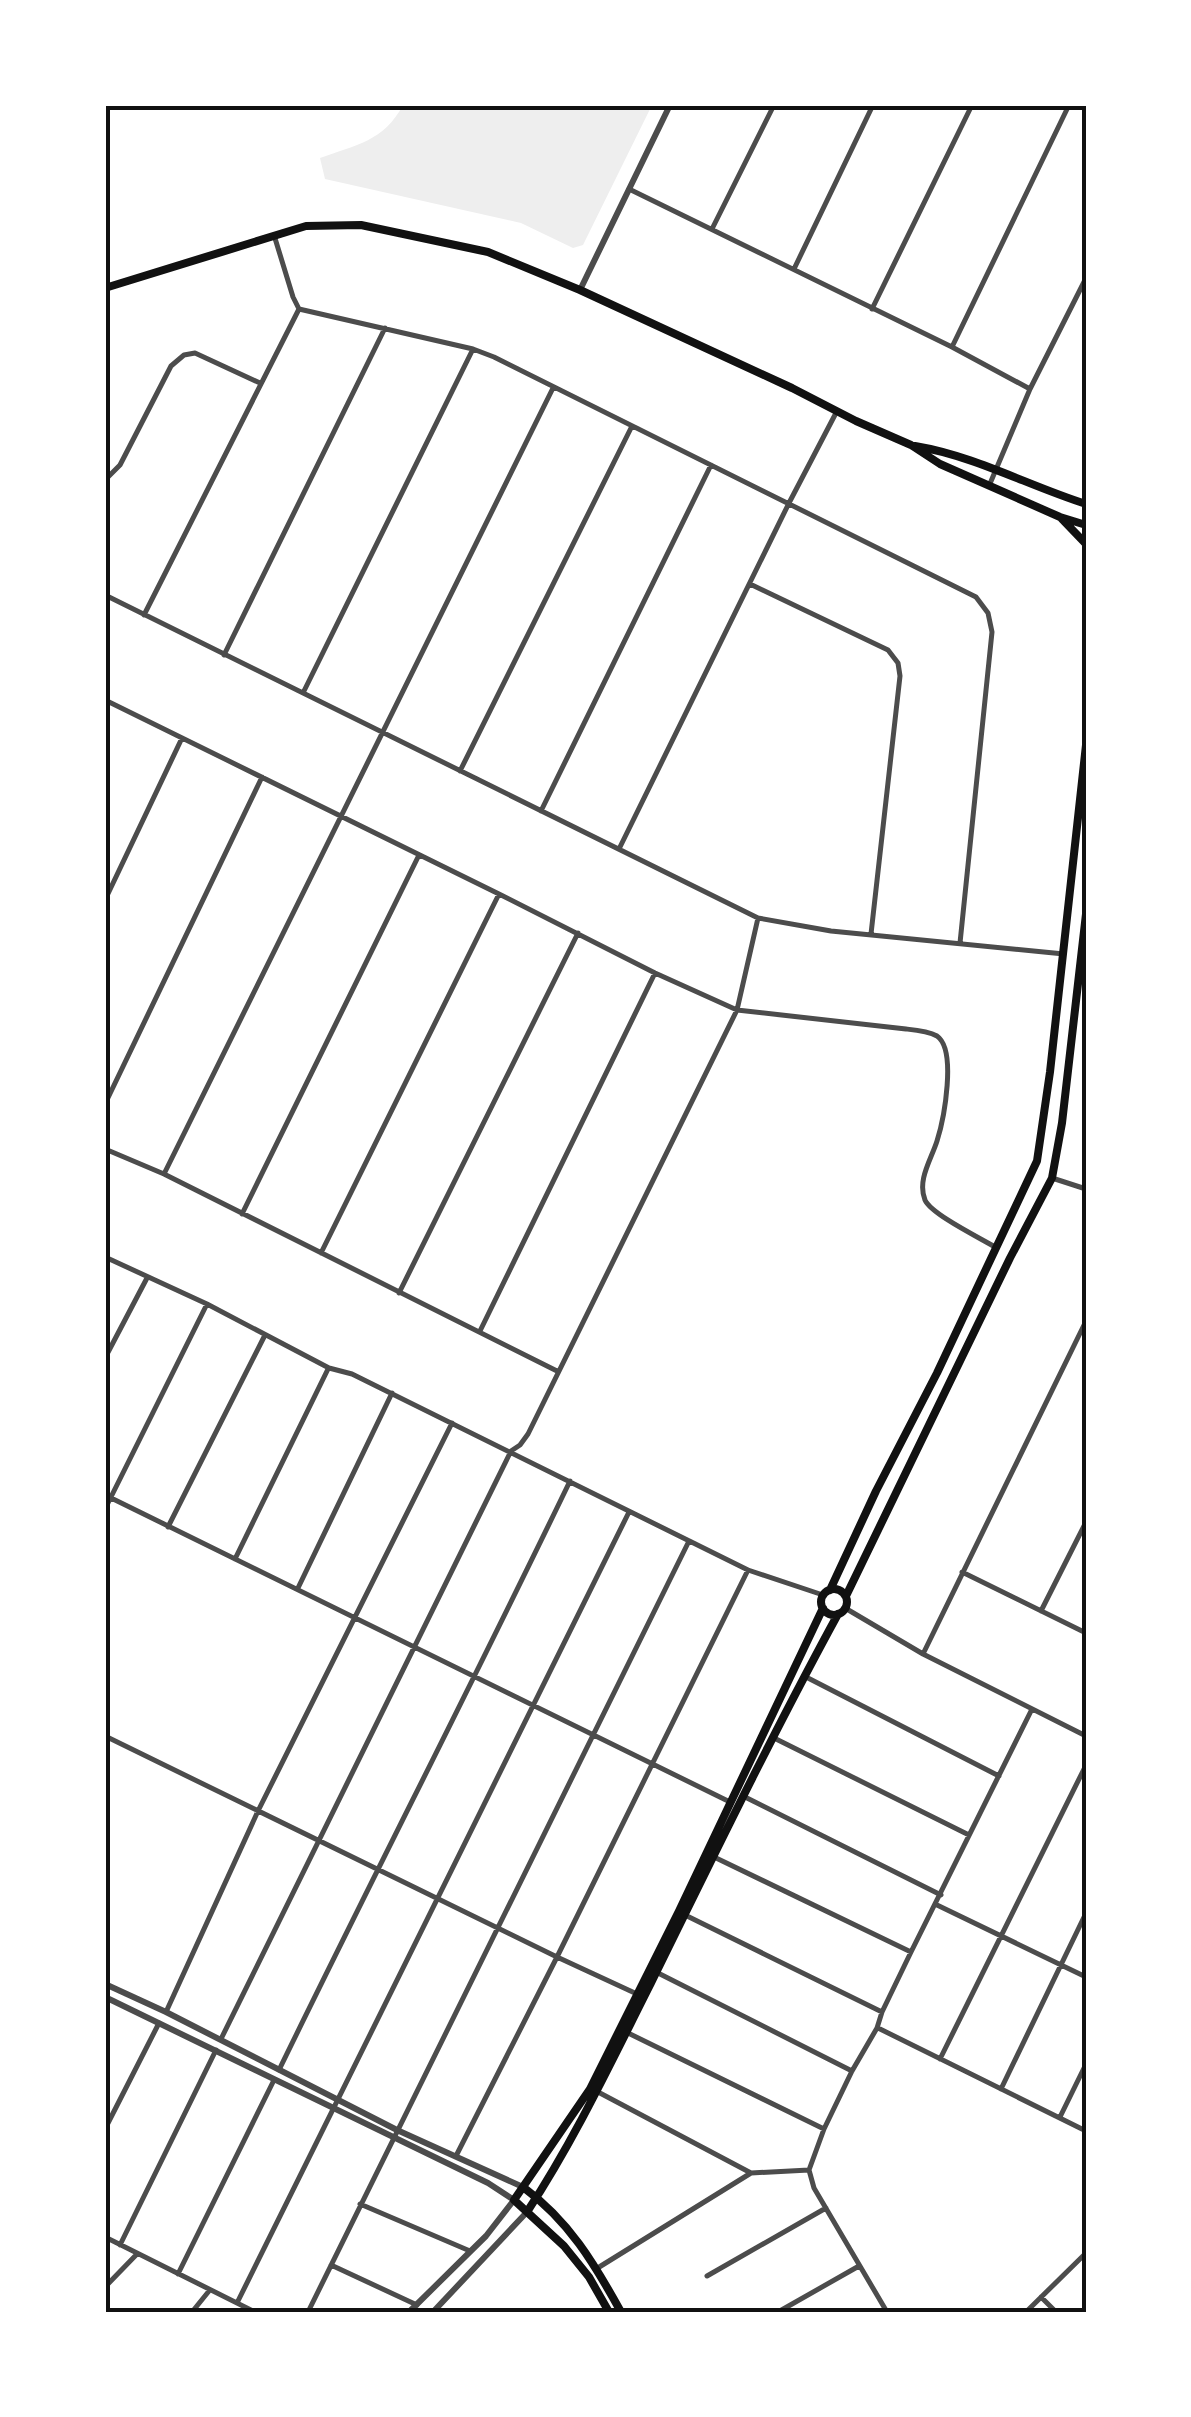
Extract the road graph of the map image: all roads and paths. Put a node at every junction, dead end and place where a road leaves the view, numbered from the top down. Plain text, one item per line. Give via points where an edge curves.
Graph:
1 (670, 105) edge
2 (774, 105) edge
3 (873, 105) edge
4 (972, 105) edge
5 (1068, 105) edge
6 (629, 188) junction
7 (712, 229) junction
8 (274, 235) junction
9 (793, 270) junction
10 (1086, 278) edge
11 (105, 288) edge
12 (580, 290) junction
13 (872, 308) junction
14 (300, 309) junction
15 (385, 328) junction
16 (952, 347) junction
17 (472, 349) junction
18 (260, 383) junction
19 (554, 387) junction
20 (1030, 389) junction
21 (837, 411) junction
22 (632, 426) junction
23 (911, 445) junction
24 (711, 465) junction
25 (996, 469) junction
26 (105, 480) edge
27 (988, 486) junction
28 (789, 503) junction
29 (1086, 504) edge
30 (1060, 517) junction
31 (1086, 525) edge
32 (1086, 544) edge
33 (750, 584) junction
34 (105, 595) edge
35 (144, 615) junction
36 (224, 655) junction
37 (303, 693) junction
38 (105, 700) edge
39 (381, 733) junction
40 (182, 738) junction
41 (1086, 745) edge
42 (460, 771) junction
43 (262, 777) junction
44 (541, 811) junction
45 (342, 816) junction
46 (620, 848) junction
47 (419, 855) junction
48 (499, 894) junction
49 (105, 900) edge
50 (1086, 914) edge
51 (758, 918) junction
52 (578, 934) junction
53 (871, 935) junction
54 (960, 944) junction
55 (1064, 954) junction
56 (656, 974) junction
57 (737, 1010) junction
58 (105, 1104) edge
59 (105, 1149) edge
60 (164, 1174) junction
61 (1052, 1178) junction
62 (1086, 1189) edge
63 (242, 1214) junction
64 (995, 1247) junction
65 (320, 1253) junction
66 (105, 1257) edge
67 (148, 1278) junction
68 (400, 1292) junction
69 (206, 1304) junction
70 (1086, 1320) edge
71 (480, 1331) junction
72 (266, 1335) junction
73 (105, 1358) edge
74 (328, 1368) junction
75 (557, 1372) junction
76 (392, 1394) junction
77 (452, 1423) junction
78 (511, 1451) junction
79 (570, 1481) junction
80 (108, 1497) edge
81 (105, 1510) edge
82 (629, 1512) junction
83 (1086, 1522) edge
84 (168, 1527) junction
85 (689, 1541) junction
86 (235, 1559) junction
87 (748, 1570) junction
88 (962, 1572) junction
89 (298, 1588) junction
90 (826, 1592) junction
91 (846, 1596) junction
92 (823, 1608) junction
93 (842, 1611) junction
94 (1041, 1611) junction
95 (355, 1617) junction
96 (1086, 1632) edge
97 (416, 1646) junction
98 (923, 1654) junction
99 (476, 1676) junction
100 (804, 1676) junction
101 (534, 1704) junction
102 (1032, 1710) junction
103 (593, 1734) junction
104 (105, 1736) edge
105 (1086, 1736) edge
106 (774, 1738) junction
107 (651, 1765) junction
108 (1086, 1765) edge
109 (999, 1776) junction
110 (743, 1796) junction
111 (730, 1802) junction
112 (258, 1811) junction
113 (969, 1835) junction
114 (320, 1839) junction
115 (714, 1857) junction
116 (377, 1868) junction
117 (941, 1895) junction
118 (436, 1898) junction
119 (936, 1905) junction
120 (1086, 1913) edge
121 (685, 1915) junction
122 (497, 1927) junction
123 (1001, 1936) junction
124 (911, 1952) junction
125 (557, 1957) junction
126 (1060, 1964) junction
127 (656, 1972) junction
128 (1086, 1978) edge
129 (105, 1984) edge
130 (638, 1994) junction
131 (105, 1998) edge
132 (166, 2012) junction
133 (882, 2012) junction
134 (160, 2022) junction
135 (878, 2028) junction
136 (626, 2032) junction
137 (220, 2041) junction
138 (216, 2050) junction
139 (940, 2059) junction
140 (1086, 2064) edge
141 (278, 2070) junction
142 (852, 2071) junction
143 (274, 2080) junction
144 (1001, 2089) junction
145 (594, 2090) junction
146 (336, 2105) junction
147 (1060, 2118) junction
148 (105, 2129) edge
149 (824, 2129) junction
150 (1086, 2131) edge
151 (395, 2134) junction
152 (456, 2156) junction
153 (809, 2170) junction
154 (751, 2173) junction
155 (524, 2186) junction
156 (537, 2197) junction
157 (514, 2200) junction
158 (360, 2204) junction
159 (826, 2208) junction
160 (528, 2212) junction
161 (105, 2237) edge
162 (120, 2244) junction
163 (470, 2251) junction
164 (1086, 2253) edge
165 (137, 2254) junction
166 (331, 2264) junction
167 (859, 2266) junction
168 (597, 2268) junction
169 (178, 2274) junction
170 (708, 2276) dead end
171 (589, 2277) junction
172 (105, 2287) edge
173 (210, 2290) junction
174 (1041, 2297) junction
175 (237, 2303) junction
176 (417, 2305) junction
177 (192, 2312) edge
178 (255, 2312) edge
179 (308, 2312) edge
180 (410, 2312) edge
181 (433, 2312) edge
182 (609, 2312) edge
183 (621, 2312) edge
184 (778, 2312) edge
185 (887, 2312) edge
186 (1026, 2312) edge
187 (1056, 2312) edge

1 - 6 street
2 - 7 street
3 - 9 street
4 - 13 street
5 - 16 street
6 - 7 street
6 - 12 street
7 - 9 street
8 - 11 main road
8 - 12 main road via 306,226 360,225 488,252
8 - 14 street
9 - 13 street
10 - 20 street
12 - 21 main road
13 - 16 street
14 - 15 street
14 - 18 street
15 - 17 street
15 - 36 street
16 - 20 street
17 - 19 street
17 - 37 street
18 - 26 street via 195,353 176,360 120,465
18 - 35 street
19 - 22 street
19 - 39 street
20 - 25 street
21 - 23 main road
21 - 28 street
22 - 24 street
22 - 42 street
23 - 25 main road
23 - 27 main road
24 - 28 street
24 - 44 street
25 - 27 street
25 - 29 main road
27 - 30 main road
28 - 33 street
28 - 54 street via 976,597 992,622
30 - 31 main road
30 - 32 main road
33 - 46 street
33 - 53 street via 888,650 898,663
34 - 35 street
35 - 36 street
36 - 37 street
37 - 39 street
38 - 40 street
39 - 42 street
39 - 45 street
40 - 43 street
40 - 49 street
41 - 55 main road
42 - 44 street
43 - 45 street
43 - 58 street
44 - 46 street
45 - 47 street
45 - 60 street
46 - 51 street
47 - 48 street
47 - 63 street
48 - 52 street
48 - 65 street
50 - 61 main road
51 - 53 street
51 - 57 street
52 - 56 street
52 - 68 street
53 - 54 street
54 - 55 street
55 - 64 main road via 1040,1150
56 - 57 street
56 - 71 street
57 - 64 street via 939,1038 948,1069 924,1198
57 - 75 street
59 - 60 street
60 - 63 street
61 - 62 street
61 - 91 main road
63 - 65 street
64 - 90 main road
65 - 68 street
66 - 67 street
67 - 69 street
67 - 73 street
68 - 71 street
69 - 72 street
69 - 80 street
70 - 88 street
71 - 75 street
72 - 74 street
72 - 84 street
74 - 76 street
74 - 86 street
75 - 78 street via 528,1434
76 - 77 street
76 - 89 street
77 - 78 street
77 - 95 street
78 - 79 street
78 - 97 street
79 - 82 street
79 - 99 street
80 - 81 street
80 - 84 street
82 - 85 street
82 - 101 street
83 - 94 street
84 - 86 street
85 - 87 street
85 - 103 street
86 - 89 street
87 - 90 street
87 - 107 street
88 - 94 street
88 - 98 street
89 - 95 street
90 - 91 main road
90 - 92 main road
91 - 93 main road
92 - 93 main road
92 - 111 main road
93 - 98 street
93 - 100 main road
94 - 96 street
95 - 97 street
95 - 112 street
97 - 99 street
97 - 114 street
98 - 102 street
99 - 101 street
99 - 116 street
100 - 106 main road
100 - 109 street
101 - 103 street
101 - 118 street
102 - 105 street
102 - 109 street
103 - 107 street
103 - 122 street
104 - 112 street
106 - 110 main road
106 - 113 street
107 - 111 street
107 - 125 street
108 - 123 street
109 - 113 street
110 - 115 main road
110 - 117 street
111 - 130 main road
112 - 114 street
112 - 132 street
113 - 117 street
114 - 116 street
114 - 137 street
115 - 121 main road
115 - 124 street
116 - 118 street
116 - 141 street
117 - 119 street
118 - 122 street
118 - 146 street
119 - 123 street
119 - 124 street
120 - 126 street
121 - 127 main road
121 - 133 street
122 - 125 street
122 - 151 street
123 - 126 street
123 - 139 street
124 - 133 street
125 - 130 street
125 - 152 street
126 - 128 street
126 - 144 street
127 - 136 main road
127 - 142 street
129 - 132 street
130 - 145 main road
131 - 134 street
132 - 137 street
133 - 135 street
134 - 138 street
134 - 148 street
135 - 139 street
135 - 142 street
136 - 145 main road
136 - 149 street
137 - 141 street
138 - 143 street
138 - 162 street
139 - 144 street
140 - 147 street
141 - 146 street
142 - 149 street
143 - 146 street
143 - 169 street
144 - 147 street
145 - 154 street
145 - 155 main road
145 - 156 main road
146 - 151 street
146 - 175 street
147 - 150 street
149 - 153 street
151 - 152 street
151 - 157 street
151 - 158 street
152 - 155 street
153 - 154 street
153 - 159 street
154 - 168 street
155 - 156 main road
155 - 157 main road
156 - 160 main road
156 - 168 main road via 570,2228
157 - 160 main road
157 - 163 street
158 - 163 street
158 - 166 street
159 - 167 street
159 - 170 street
160 - 171 main road
160 - 181 street
161 - 162 street
162 - 165 street
163 - 176 street
164 - 174 street
165 - 169 street
165 - 172 street
166 - 176 street
166 - 179 street
167 - 184 street
167 - 185 street
168 - 171 street
168 - 183 main road
169 - 173 street
171 - 182 main road
173 - 175 street
173 - 177 street
174 - 186 street
174 - 187 street
175 - 178 street
176 - 180 street

